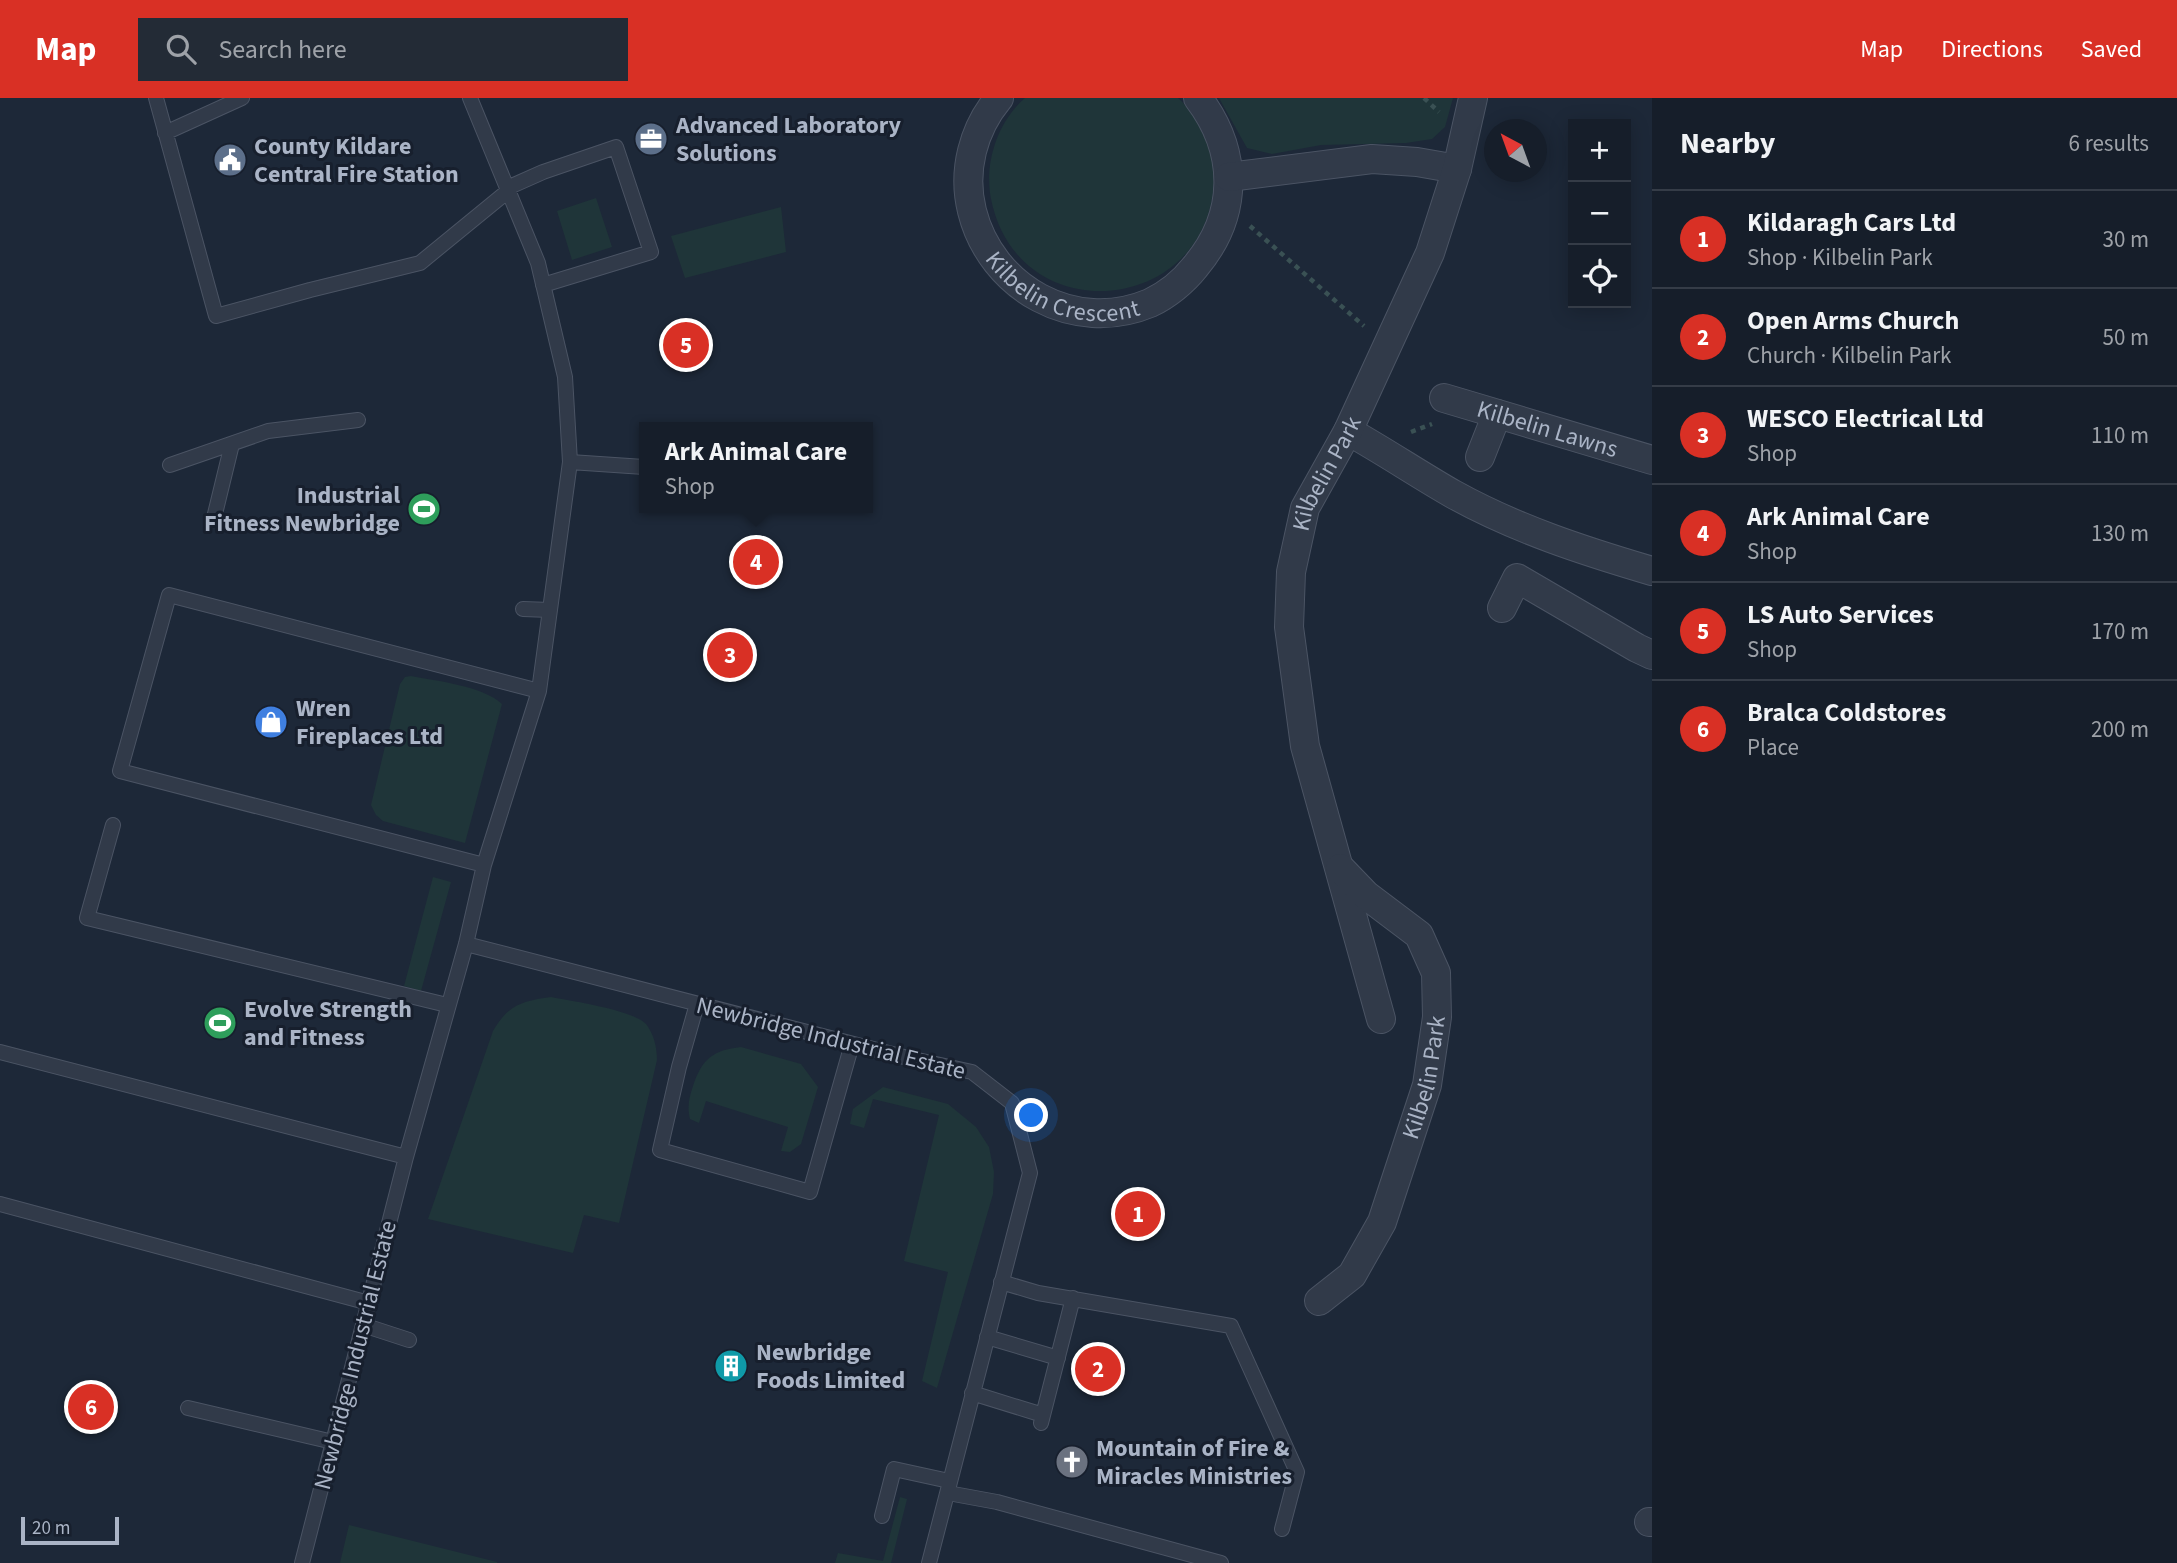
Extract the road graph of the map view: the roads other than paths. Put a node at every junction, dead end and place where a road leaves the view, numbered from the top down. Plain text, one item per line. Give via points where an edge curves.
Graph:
1 (156, 98) edge
2 (242, 98) edge
3 (470, 98) edge
4 (999, 98) edge
5 (1198, 98) edge
6 (1473, 98) edge
7 (165, 133) junction
8 (1457, 169) junction
9 (1229, 177) junction
10 (507, 189) junction
11 (542, 285) junction
12 (1444, 398) dead end
13 (1497, 414) junction
14 (358, 420) dead end
15 (1348, 430) junction
16 (232, 444) junction
17 (1480, 457) dead end
18 (1652, 460) edge
19 (570, 463) junction
20 (170, 465) dead end
21 (639, 467) edge
22 (214, 518) dead end
23 (1652, 570) edge
24 (1502, 608) dead end
25 (523, 609) dead end
26 (550, 610) junction
27 (1652, 655) edge
28 (539, 691) junction
29 (113, 825) dead end
30 (484, 865) junction
31 (1338, 866) junction
32 (467, 944) junction
33 (698, 1004) junction
34 (447, 1005) junction
35 (1381, 1019) dead end
36 (852, 1044) junction
37 (0, 1052) edge
38 (406, 1157) junction
39 (0, 1204) edge
40 (1001, 1282) junction
41 (1073, 1298) junction
42 (1319, 1301) dead end
43 (369, 1303) junction
44 (363, 1325) junction
45 (987, 1337) junction
46 (409, 1340) dead end
47 (1058, 1358) junction
48 (972, 1393) junction
49 (188, 1408) dead end
50 (333, 1442) junction
51 (948, 1487) junction
52 (882, 1517) dead end
53 (1282, 1528) dead end
54 (302, 1563) edge
55 (929, 1563) edge
56 (1221, 1563) edge

1 - 7 lane
2 - 7 lane
3 - 10 lane, Newbridge Industrial Estate
4 - 9 street, Kilbelin Crescent via 986,113 971,152 967,192 977,232 999,267 1030,294 1068,309 1110,313 1150,303 1184,280 1211,249 1226,211
5 - 9 street, Kilbelin Crescent via 1212,116 1224,145
6 - 8 street, Kilbelin Park
7 - 10 lane via 216,316 420,263
8 - 9 street via 1372,159
8 - 15 street, Kilbelin Park via 1430,253
10 - 11 lane, Newbridge Industrial Estate via 538,263
10 - 11 lane via 616,147 650,252
11 - 19 lane, Newbridge Industrial Estate via 565,377
12 - 13 street, Kilbelin Lawns
13 - 17 street
13 - 18 street, Kilbelin Lawns
14 - 16 lane via 268,432
15 - 23 street via 1454,494 1530,531
15 - 31 street, Kilbelin Park via 1304,508 1291,572 1289,627 1305,746
16 - 20 lane
16 - 22 lane
19 - 21 lane
19 - 26 lane, Newbridge Industrial Estate
24 - 27 street via 1517,578
25 - 26 lane
26 - 28 lane, Newbridge Industrial Estate
28 - 30 lane, Newbridge Industrial Estate
28 - 30 lane via 169,595 120,771
29 - 34 lane via 87,918
30 - 32 lane, Newbridge Industrial Estate
31 - 35 street, Kilbelin Park
31 - 42 street, Kilbelin Park via 1366,895 1419,935 1436,973 1437,1017 1427,1085 1382,1222 1352,1275
32 - 33 lane, Newbridge Industrial Estate
32 - 34 lane, Newbridge Industrial Estate
33 - 36 lane, Newbridge Industrial Estate
33 - 36 lane via 660,1150 810,1192
34 - 38 lane, Newbridge Industrial Estate
36 - 40 lane, Newbridge Industrial Estate via 972,1072 1012,1103 1030,1173
37 - 38 lane
38 - 43 lane, Newbridge Industrial Estate
39 - 43 lane
40 - 41 lane
40 - 45 lane, Newbridge Industrial Estate
41 - 47 lane
41 - 53 lane via 1231,1326 1297,1472
43 - 44 lane, Newbridge Industrial Estate
44 - 46 lane
44 - 50 lane, Newbridge Industrial Estate
45 - 47 lane
45 - 48 lane, Newbridge Industrial Estate
47 - 48 lane via 1042,1419
48 - 51 lane, Newbridge Industrial Estate
49 - 50 lane
50 - 54 lane, Newbridge Industrial Estate
51 - 52 lane via 894,1469
51 - 55 lane, Newbridge Industrial Estate
51 - 56 lane

